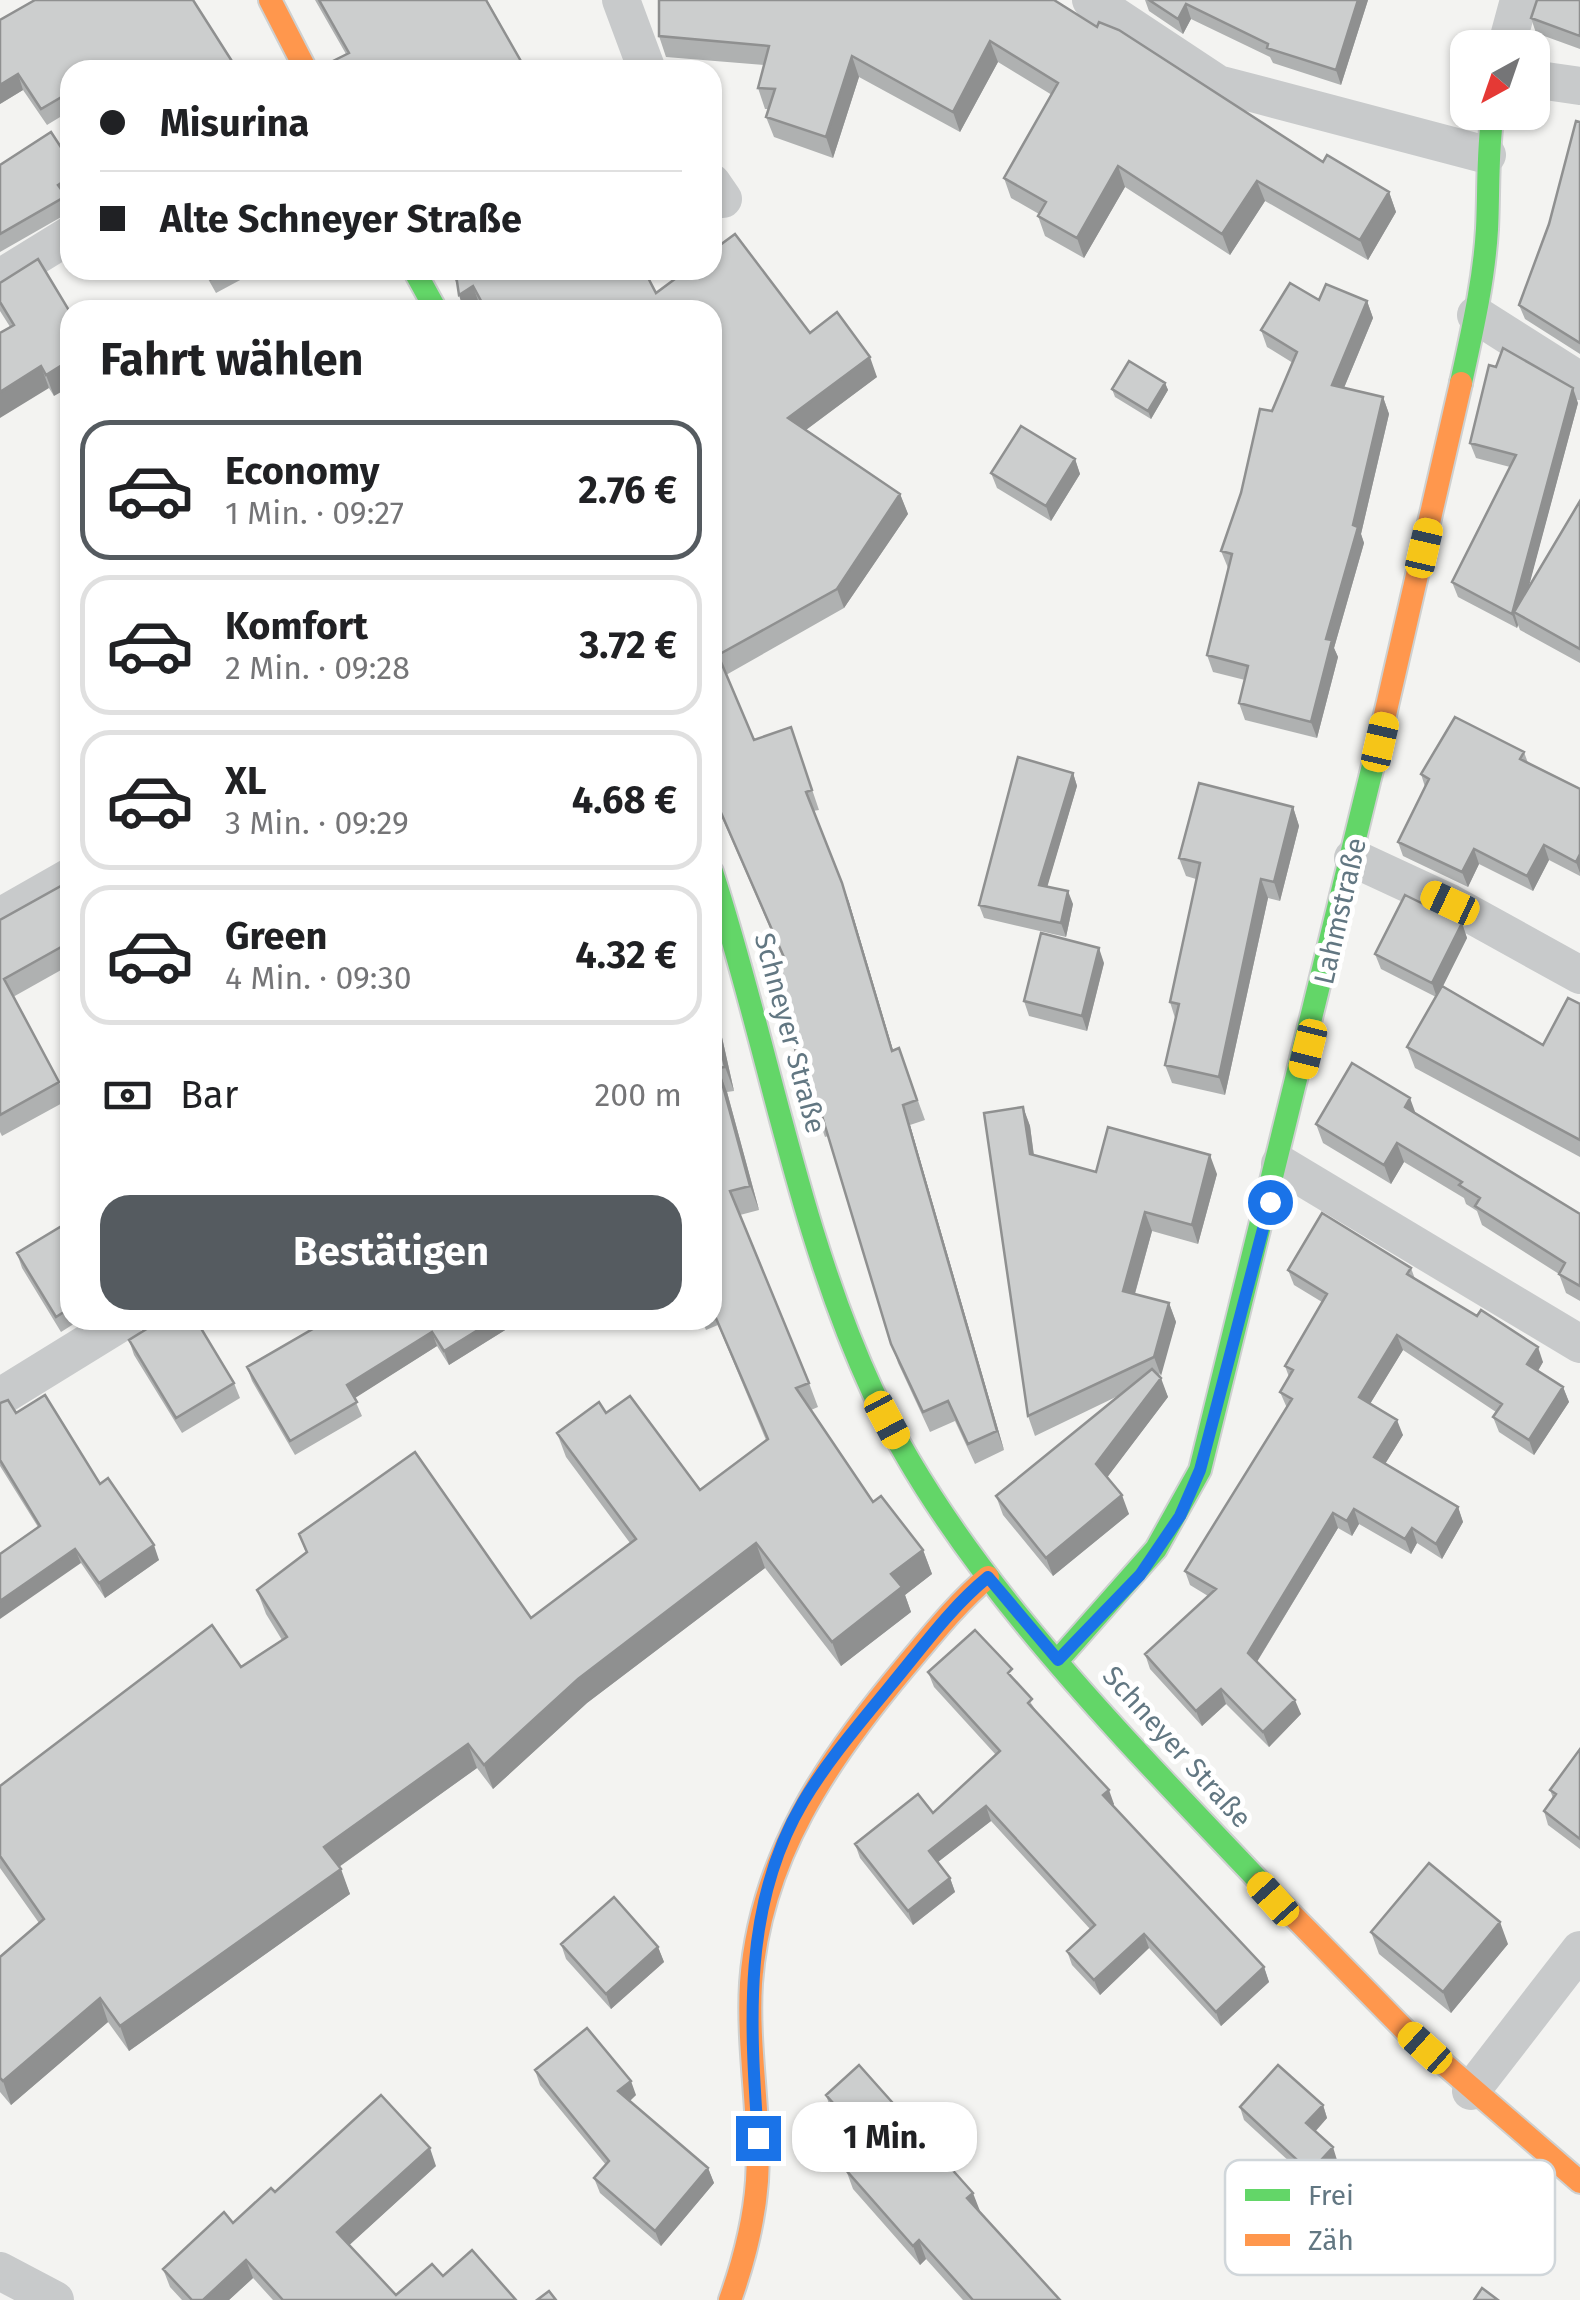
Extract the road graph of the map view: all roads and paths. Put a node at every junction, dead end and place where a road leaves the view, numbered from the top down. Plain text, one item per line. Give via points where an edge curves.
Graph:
1 (270, 0) edge
2 (621, 0) edge
3 (1090, 0) edge
4 (1519, 0) edge
5 (1511, 30) edge
6 (301, 60) edge
7 (643, 60) edge
8 (1550, 82) edge
9 (1580, 86) edge
10 (1490, 130) edge
11 (1486, 156) junction
12 (60, 241) edge
13 (0, 278) edge
14 (1476, 315) junction
15 (1580, 381) edge
16 (1353, 858) junction
17 (60, 883) edge
18 (0, 917) edge
19 (722, 941) edge
20 (1580, 975) edge
21 (727, 976) edge
22 (1280, 1164) junction
23 (109, 1330) edge
24 (1580, 1344) edge
25 (0, 1398) edge
26 (988, 1577) junction
27 (1058, 1660) junction
28 (1580, 1950) edge
29 (1471, 2091) junction
30 (1554, 2160) edge
31 (1555, 2161) edge
32 (1580, 2182) edge
33 (0, 2271) edge
34 (55, 2300) edge
35 (730, 2300) edge

1 - 6 street
2 - 7 street
3 - 11 street via 1218,84
4 - 5 street
8 - 9 street
10 - 11 street, Lahmstraße
11 - 14 street, Lahmstraße via 1487,229
12 - 13 street
14 - 15 street
14 - 16 street, Lahmstraße
16 - 20 street
16 - 22 street, Lahmstraße
17 - 18 street
19 - 21 street, Schneyer Straße
21 - 26 street, Schneyer Straße via 866,1377 928,1492
22 - 24 street
22 - 27 street, Lahmstraße via 1200,1470 1180,1516 1140,1575
23 - 25 street
26 - 27 street, Schneyer Straße
26 - 35 street via 963,1598 834,1755 801,1804 776,1860 757,1927 752,1984 761,2174 755,2226
27 - 29 street, Schneyer Straße via 1273,1899
28 - 29 street
29 - 30 street, Schneyer Straße
31 - 32 street, Schneyer Straße
33 - 34 street

